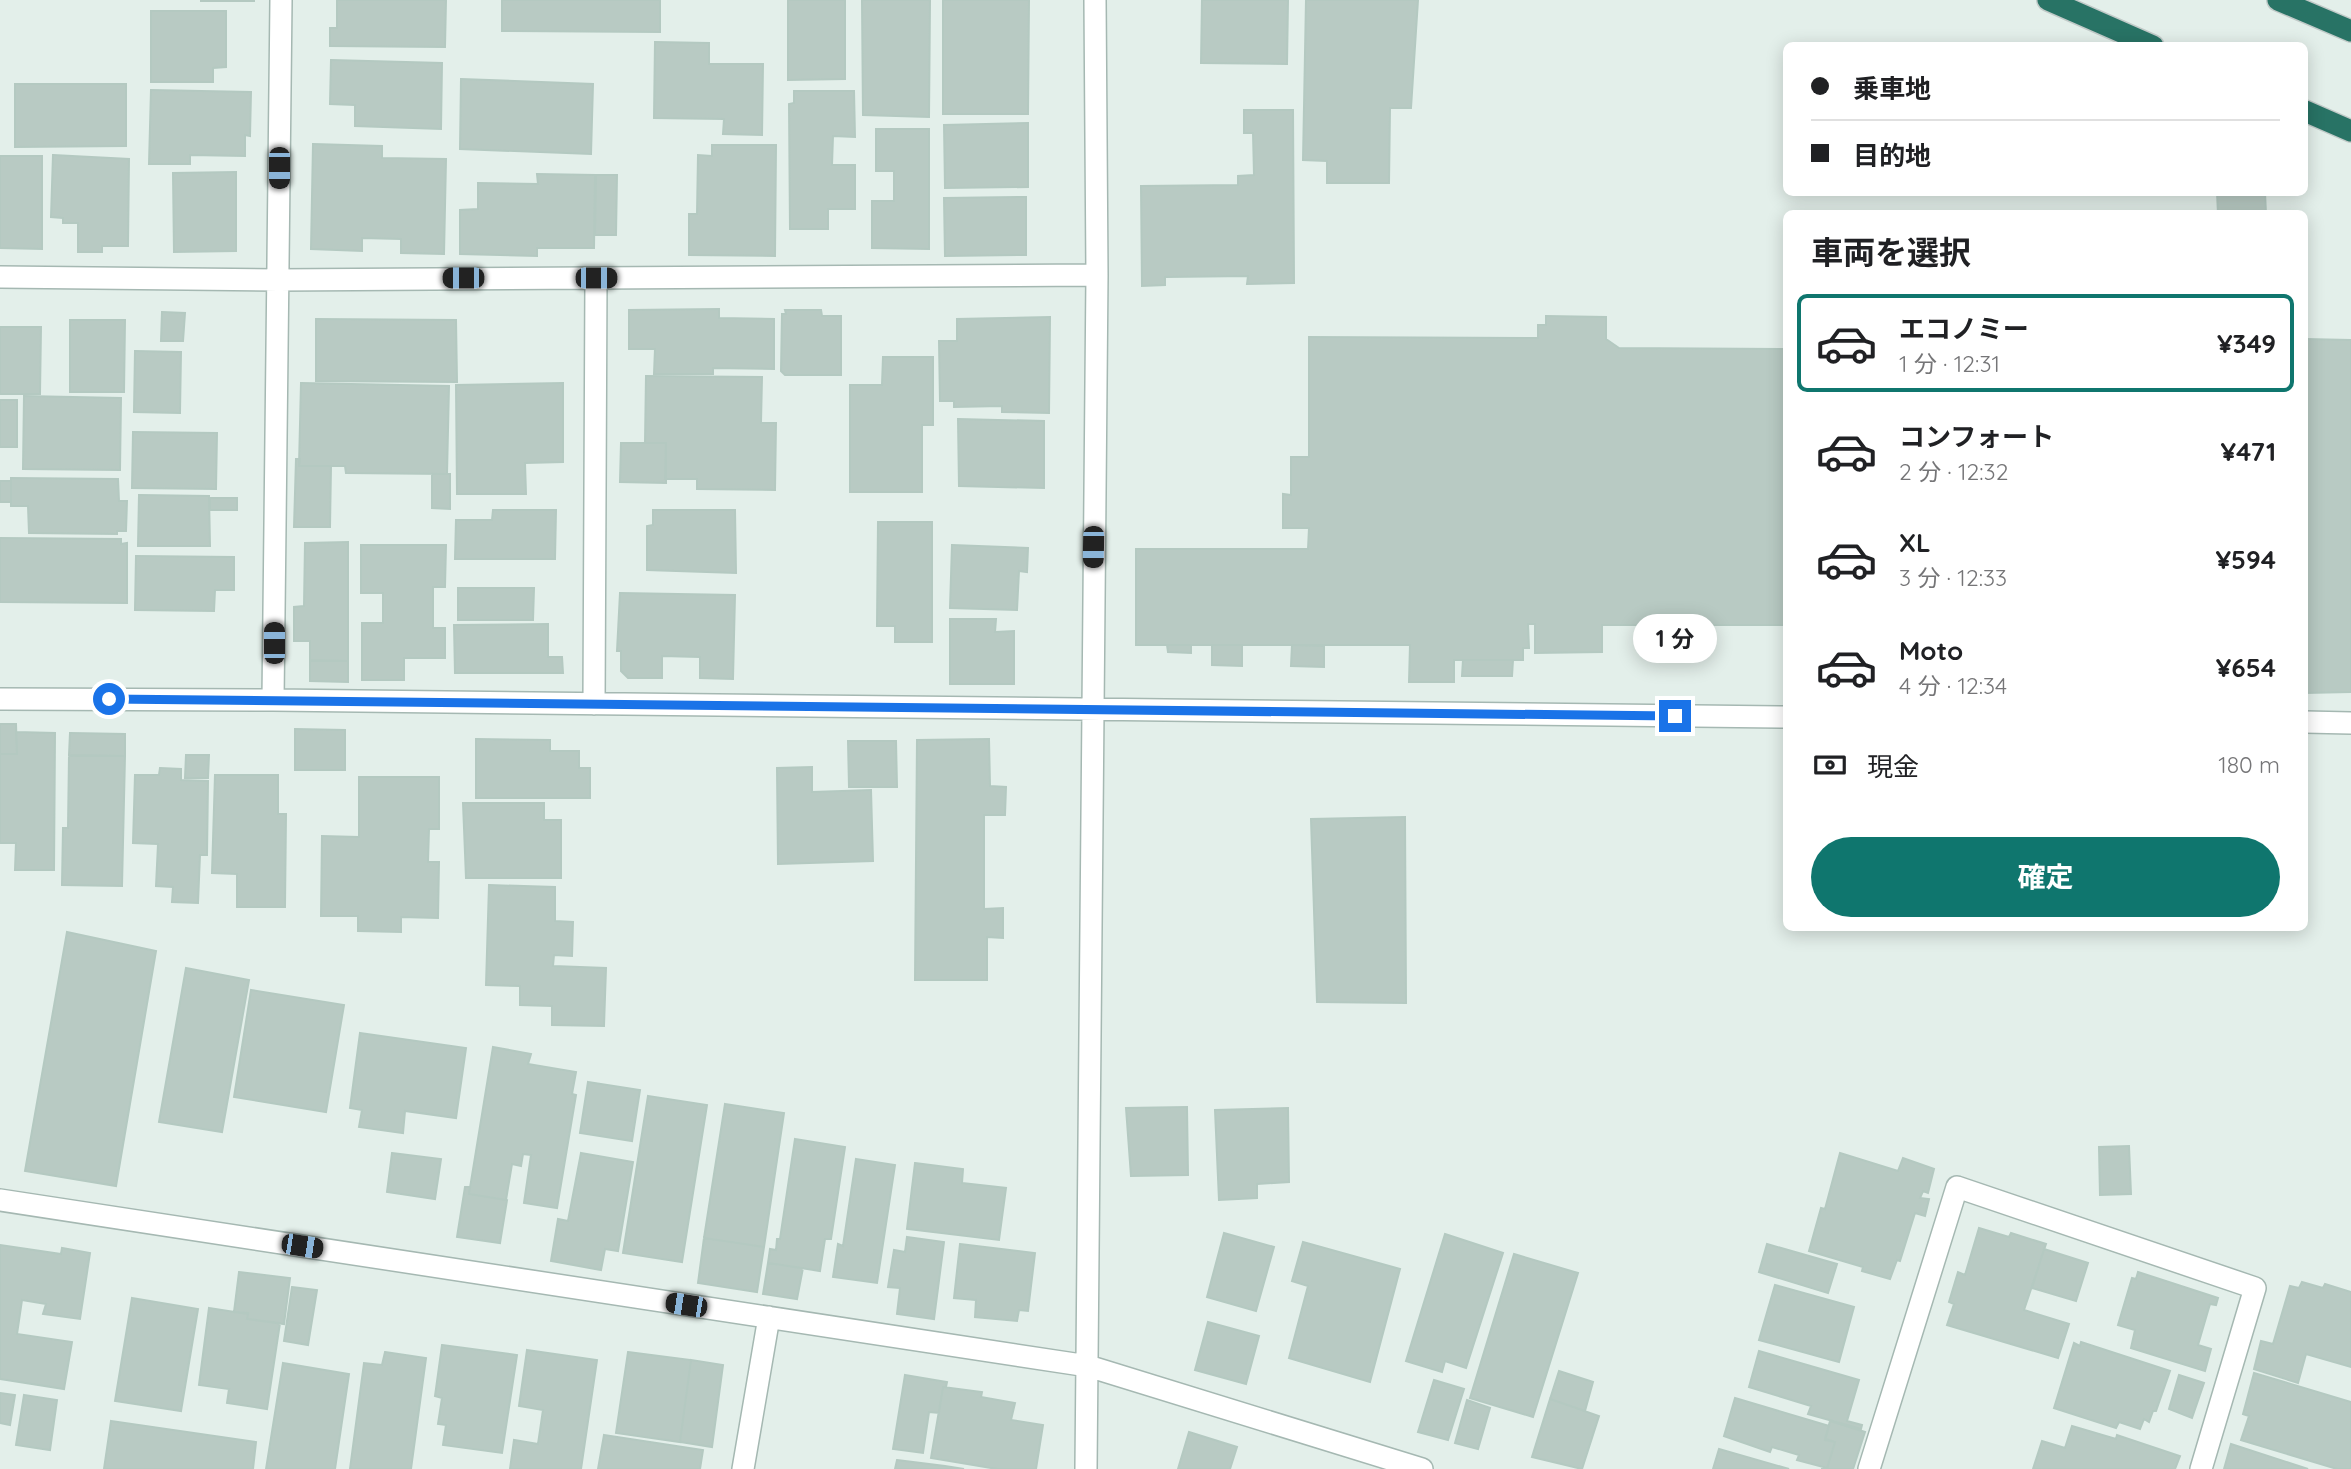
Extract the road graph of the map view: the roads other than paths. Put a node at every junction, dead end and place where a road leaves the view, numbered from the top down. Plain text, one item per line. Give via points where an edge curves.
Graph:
1 (281, 0) edge
2 (1095, 0) edge
3 (2049, 0) edge
4 (2278, 0) edge
5 (2351, 31) edge
6 (2145, 42) edge
7 (2308, 112) edge
8 (2351, 131) edge
9 (1097, 275) junction
10 (0, 277) edge
11 (596, 278) junction
12 (278, 280) junction
13 (0, 699) edge
14 (273, 699) junction
15 (594, 704) junction
16 (1090, 710) junction
17 (1783, 717) edge
18 (2308, 722) edge
19 (2351, 723) edge
20 (0, 1200) edge
21 (769, 1317) junction
22 (1088, 1366) junction
23 (743, 1469) edge
24 (1086, 1469) edge
25 (1422, 1469) edge
26 (1869, 1469) edge
27 (2201, 1469) edge

1 - 12 street
2 - 9 street
3 - 6 highway
4 - 5 highway
7 - 8 highway
9 - 11 street
9 - 16 street
10 - 12 street
11 - 12 street
11 - 15 street
12 - 14 street
13 - 14 street
14 - 15 street
15 - 16 street
16 - 17 street
16 - 22 street
18 - 19 street
20 - 21 street
21 - 22 street
21 - 23 street
22 - 24 street
22 - 25 street
26 - 27 street via 1957,1187 2255,1287

